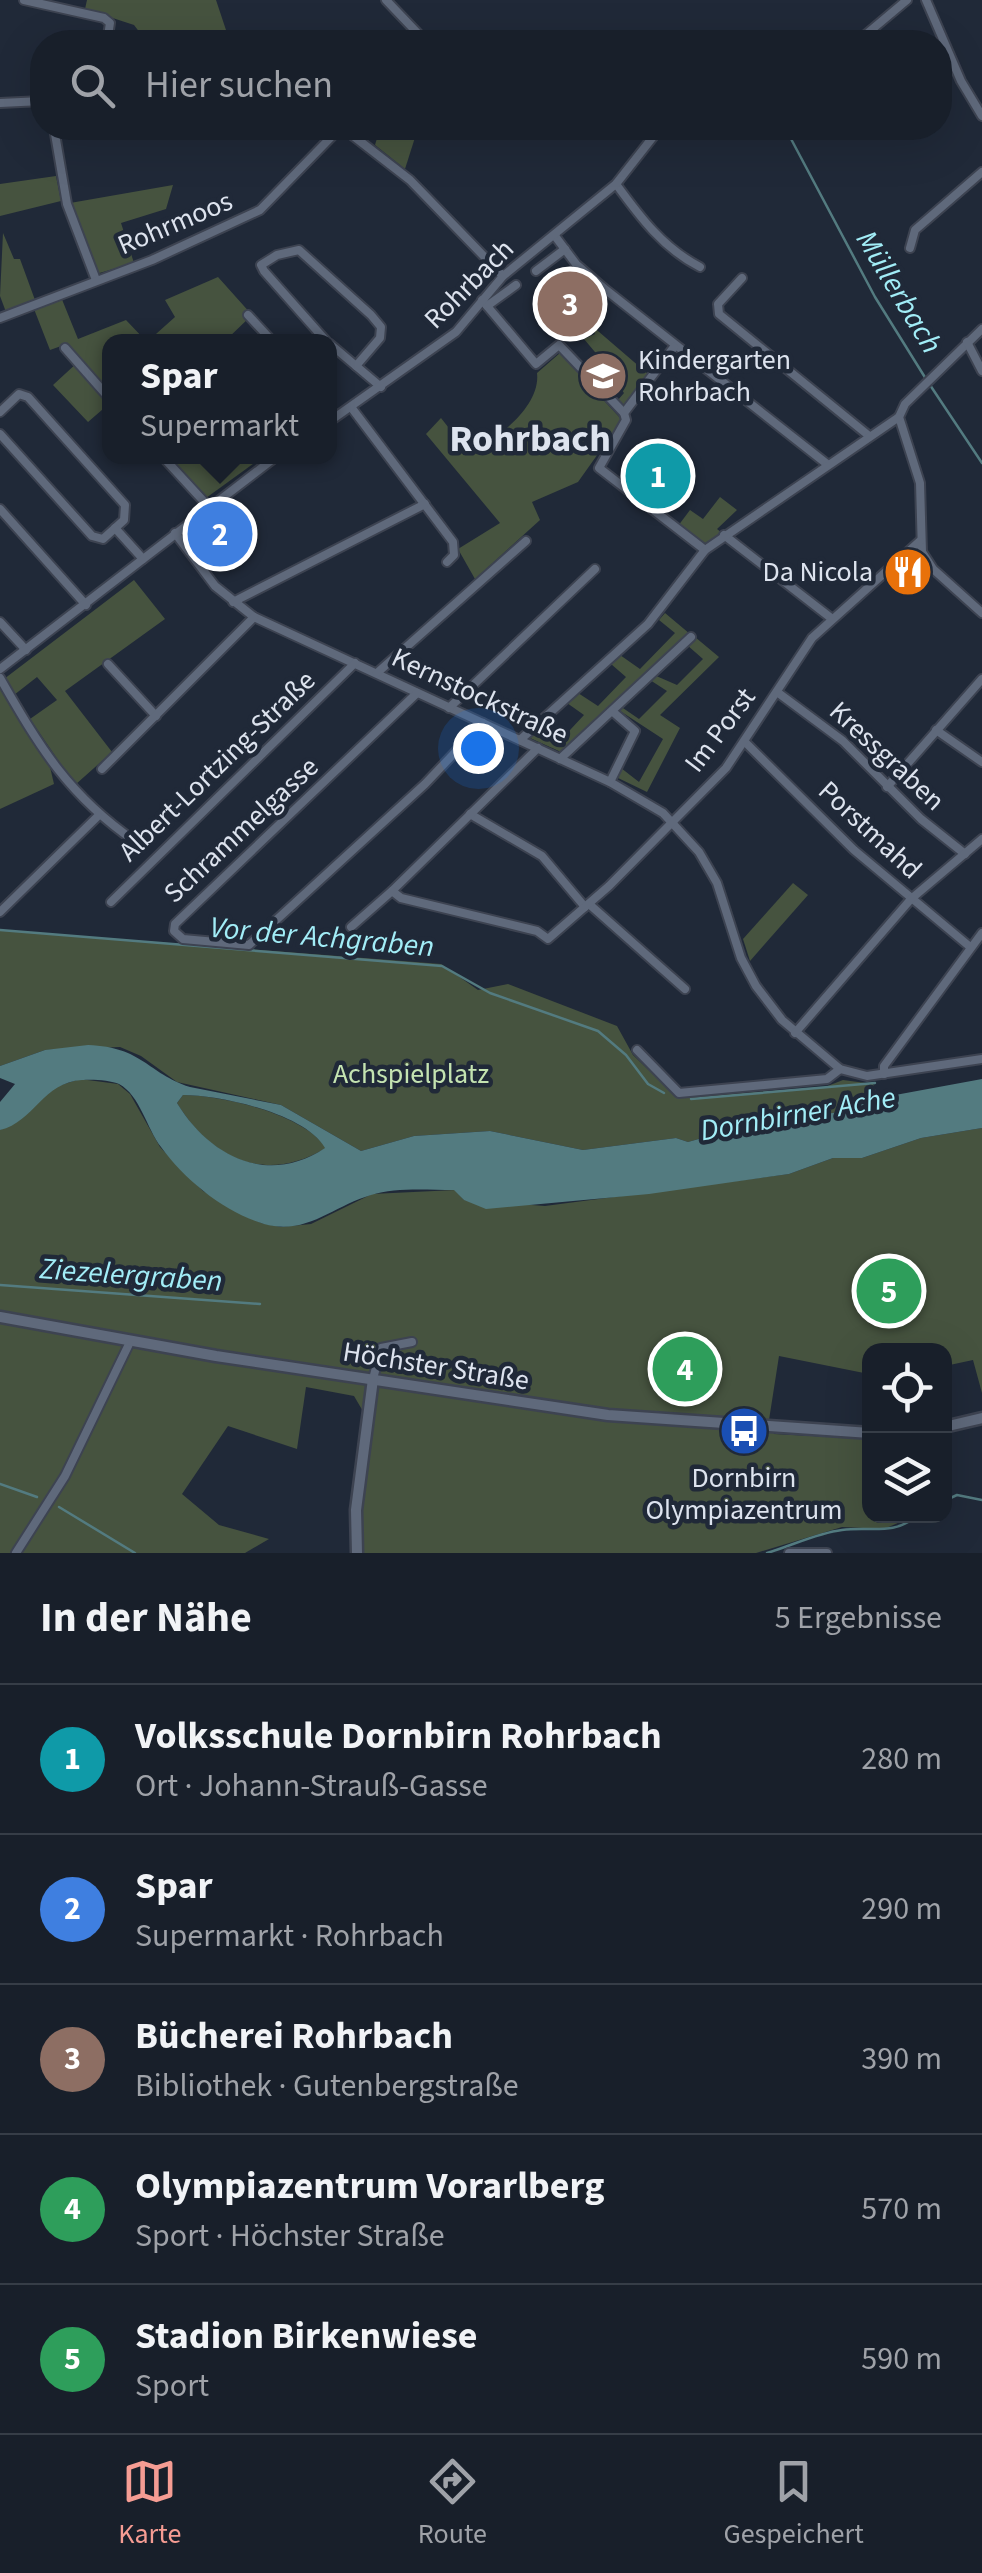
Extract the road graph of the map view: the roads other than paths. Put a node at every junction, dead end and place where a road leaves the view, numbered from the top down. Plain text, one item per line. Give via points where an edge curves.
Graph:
1 (24, 0) edge
2 (386, 0) edge
3 (907, 0) edge
4 (926, 0) edge
5 (109, 30) edge
6 (415, 30) edge
7 (871, 30) edge
8 (939, 30) edge
9 (952, 60) edge
10 (30, 101) edge
11 (0, 103) edge
12 (982, 116) edge
13 (56, 140) edge
14 (329, 140) edge
15 (357, 140) edge
16 (651, 140) edge
17 (982, 172) edge
18 (616, 184) junction
19 (555, 236) junction
20 (910, 248) dead end
21 (565, 249) junction
22 (700, 267) dead end
23 (536, 271) dead end
24 (503, 276) junction
25 (742, 278) dead end
26 (96, 280) junction
27 (516, 286) dead end
28 (484, 303) junction
29 (248, 315) dead end
30 (0, 318) edge
31 (982, 329) edge
32 (266, 334) edge
33 (321, 334) edge
34 (967, 342) junction
35 (674, 347) junction
36 (65, 348) dead end
37 (337, 350) edge
38 (356, 366) junction
39 (982, 371) edge
40 (380, 387) junction
41 (102, 390) edge
42 (351, 407) junction
43 (0, 412) edge
44 (624, 413) junction
45 (339, 415) edge
46 (898, 416) junction
47 (0, 434) edge
48 (868, 435) junction
49 (169, 464) edge
50 (266, 464) edge
51 (826, 464) junction
52 (425, 504) junction
53 (208, 506) junction
54 (0, 509) edge
55 (115, 528) junction
56 (176, 533) junction
57 (724, 535) junction
58 (526, 540) dead end
59 (920, 541) junction
60 (705, 550) junction
61 (143, 559) junction
62 (447, 562) dead end
63 (595, 570) dead end
64 (232, 602) junction
65 (86, 604) junction
66 (982, 613) edge
67 (254, 617) junction
68 (831, 618) junction
69 (0, 622) edge
70 (691, 637) dead end
71 (26, 650) junction
72 (355, 663) junction
73 (108, 664) dead end
74 (0, 668) edge
75 (376, 673) junction
76 (0, 678) edge
77 (982, 678) edge
78 (777, 692) junction
79 (417, 693) junction
80 (448, 708) junction
81 (612, 711) junction
82 (156, 716) junction
83 (483, 723) junction
84 (936, 730) junction
85 (520, 740) junction
86 (745, 742) junction
87 (538, 748) junction
88 (560, 758) junction
89 (982, 762) edge
90 (102, 769) dead end
91 (610, 782) junction
92 (887, 788) junction
93 (470, 814) junction
94 (98, 816) junction
95 (673, 822) junction
96 (982, 839) edge
97 (136, 842) dead end
98 (965, 854) junction
99 (392, 890) junction
100 (911, 899) junction
101 (111, 902) dead end
102 (587, 906) junction
103 (0, 912) edge
104 (351, 926) dead end
105 (982, 933) edge
106 (969, 946) junction
107 (685, 989) dead end
108 (796, 1033) junction
109 (637, 1050) dead end
110 (982, 1059) edge
111 (840, 1069) junction
112 (884, 1074) junction
113 (0, 1316) edge
114 (130, 1342) junction
115 (412, 1342) dead end
116 (373, 1380) junction
117 (982, 1418) edge
118 (952, 1425) edge
119 (862, 1433) edge
120 (16, 1553) edge
121 (357, 1553) edge
122 (790, 1553) edge
123 (828, 1553) edge

1 - 5 street via 104,18
2 - 6 street
3 - 7 street
4 - 8 street
9 - 12 street
10 - 11 street
13 - 26 street via 67,204
14 - 26 street, Rohrmoos via 260,210
15 - 24 street via 410,180
16 - 18 street, Rohrbach
17 - 20 street via 915,230
18 - 19 street, Rohrbach
18 - 22 street via 650,229
19 - 21 street
19 - 24 street, Rohrbach
21 - 23 street
21 - 35 street
24 - 28 street, Rohrbach
25 - 48 street via 718,304 718,314
26 - 30 street, Rohrmoos
27 - 28 street
28 - 40 street, Rohrbach via 432,352
28 - 44 street via 536,364 560,345
29 - 32 street
31 - 34 street
33 - 38 street via 264,271 265,260 299,250 381,327 380,338
34 - 39 street
34 - 46 street
35 - 44 street
35 - 51 street
36 - 41 street
37 - 38 street
38 - 40 street
40 - 42 street, Rohrbach
42 - 45 street, Rohrbach
42 - 52 street
43 - 55 street via 19,394 28,397 125,505 128,512
44 - 60 street via 599,468
46 - 48 street
46 - 59 street via 920,483
47 - 55 street via 92,536 103,539
48 - 51 street
49 - 53 street
50 - 53 street
51 - 57 street
52 - 62 street via 453,542
52 - 64 street
53 - 56 street
54 - 65 street
55 - 61 street
56 - 61 street
56 - 64 street, Kernstockstraße
57 - 60 street
57 - 68 street
58 - 75 street
59 - 66 street via 932,569
59 - 68 street, Im Porst
60 - 85 street via 648,624
61 - 65 street
63 - 80 street
64 - 67 street, Kernstockstraße
65 - 71 street
67 - 72 street, Kernstockstraße
67 - 82 street
68 - 78 street, Im Porst
69 - 71 street
70 - 81 street
71 - 74 street
72 - 75 street, Kernstockstraße
72 - 101 street, Albert-Lortzing-Straße
73 - 82 street
75 - 79 street, Kernstockstraße
76 - 94 street via 59,775
77 - 84 street
78 - 86 street, Im Porst
78 - 92 street, Kressgraben via 843,741
79 - 80 street, Kernstockstraße
79 - 83 street, Schrammelgasse via 174,931 183,939 249,945
80 - 83 street, Kernstockstraße
81 - 88 street
81 - 91 street via 635,731
82 - 90 street
83 - 85 street, Kernstockstraße
84 - 89 street
84 - 92 street
85 - 87 street, Kernstockstraße
86 - 95 street, Im Porst
86 - 100 street, Porstmahd
87 - 88 street, Kernstockstraße
87 - 93 street
88 - 91 street, Kernstockstraße
91 - 95 street, Kernstockstraße
92 - 98 street, Kressgraben
93 - 99 street
93 - 102 street via 542,856
94 - 97 street
94 - 103 street
95 - 102 street, Im Porst
95 - 108 street, Kernstockstraße via 717,883 748,974
96 - 98 street
98 - 100 street
99 - 102 street, Im Porst via 548,939
99 - 104 street
100 - 106 street, Porstmahd
100 - 108 street
102 - 107 street
105 - 106 street
106 - 112 street
108 - 111 street, Kernstockstraße
109 - 111 street via 679,1093 827,1079
110 - 112 street
111 - 112 street
113 - 114 main road, Höchster Straße
114 - 116 main road, Höchster Straße
114 - 120 street via 64,1476
115 - 116 street via 381,1348
116 - 119 main road, Höchster Straße via 613,1416
116 - 121 main road
117 - 118 main road
122 - 123 street

